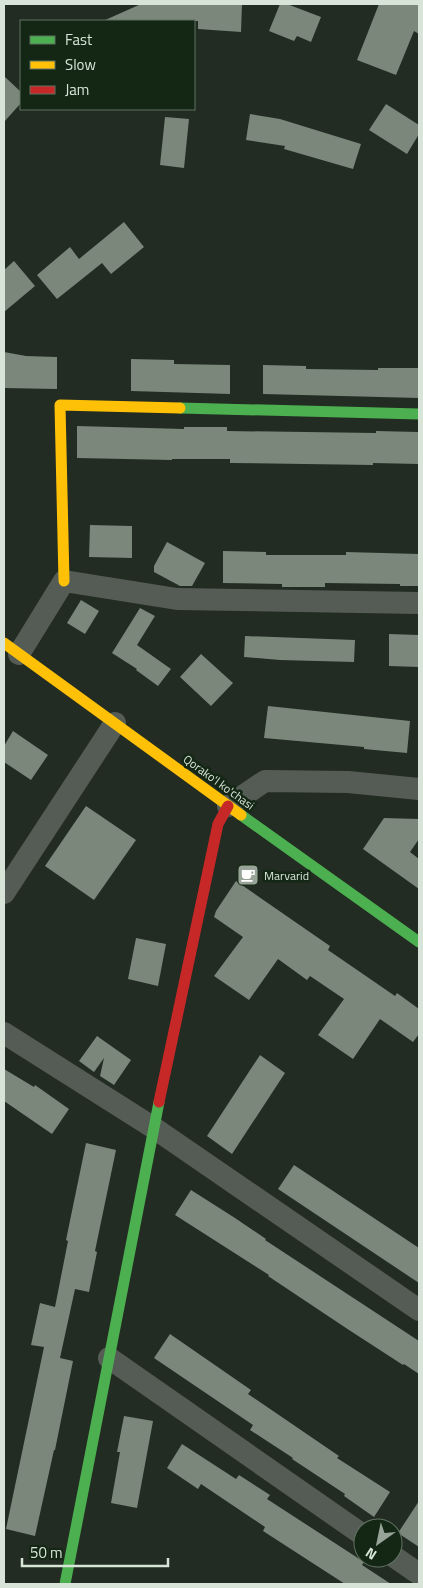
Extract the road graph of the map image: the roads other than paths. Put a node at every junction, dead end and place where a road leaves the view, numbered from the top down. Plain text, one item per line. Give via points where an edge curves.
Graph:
1 (419, 414) edge
2 (64, 581) junction
3 (419, 604) edge
4 (11, 648) edge
5 (115, 724) junction
6 (419, 789) edge
7 (228, 806) junction
8 (4, 893) edge
9 (419, 942) edge
10 (4, 1033) edge
11 (154, 1128) junction
12 (419, 1310) edge
13 (109, 1358) junction
14 (353, 1528) edge
15 (403, 1563) edge
16 (419, 1574) edge
17 (64, 1584) edge

1 - 2 street via 60,405
2 - 3 street via 178,599
2 - 4 street
4 - 5 street, Qorako'l ko'chasi
5 - 7 street, Qorako'l ko'chasi
5 - 8 street
6 - 7 street via 348,782 265,781
7 - 9 street, Qorako'l ko'chasi
7 - 11 street via 218,824
10 - 11 street
11 - 12 street
11 - 13 street
13 - 14 street
13 - 17 street
15 - 16 street

